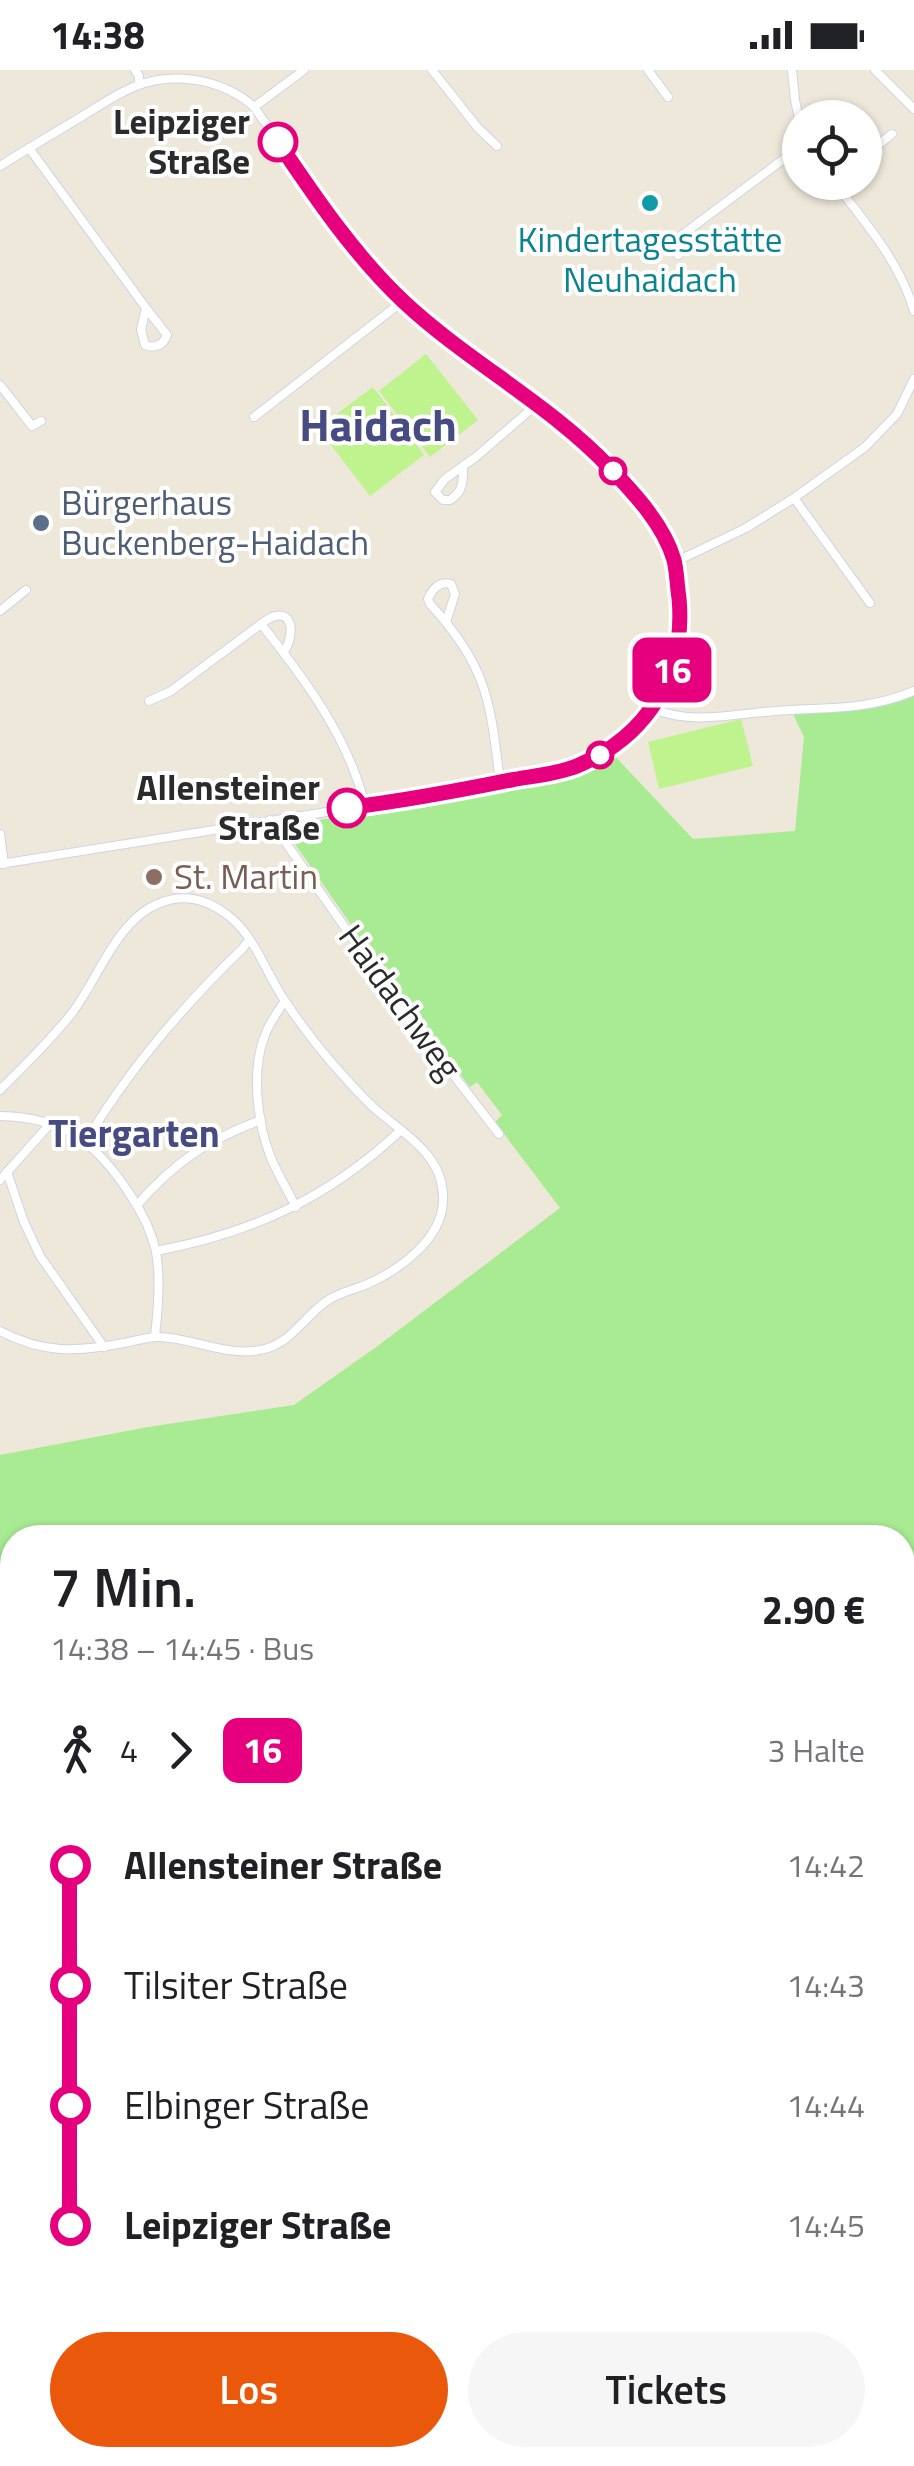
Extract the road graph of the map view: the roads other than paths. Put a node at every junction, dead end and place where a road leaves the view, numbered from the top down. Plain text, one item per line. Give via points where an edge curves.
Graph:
1 (134, 70) edge
2 (304, 70) edge
3 (432, 70) edge
4 (648, 70) edge
5 (792, 70) edge
6 (875, 70) edge
7 (140, 84) junction
8 (668, 97) dead end
9 (794, 100) edge
10 (254, 107) junction
11 (914, 109) edge
12 (892, 134) dead end
13 (882, 142) edge
14 (497, 146) dead end
15 (29, 148) junction
16 (782, 160) edge
17 (0, 166) edge
18 (847, 200) edge
19 (678, 254) dead end
20 (403, 301) junction
21 (146, 308) junction
22 (914, 311) edge
23 (914, 379) edge
24 (0, 385) edge
25 (536, 405) junction
26 (254, 417) dead end
27 (41, 420) dead end
28 (464, 466) junction
29 (794, 498) junction
30 (674, 562) junction
31 (26, 590) dead end
32 (870, 604) dead end
33 (0, 610) edge
34 (446, 622) junction
35 (261, 624) junction
36 (284, 652) junction
37 (914, 691) edge
38 (149, 701) dead end
39 (653, 708) junction
40 (500, 782) junction
41 (365, 805) junction
42 (270, 820) junction
43 (0, 834) edge
44 (2, 864) edge
45 (249, 940) junction
46 (285, 1001) junction
47 (0, 1090) edge
48 (0, 1116) edge
49 (261, 1120) junction
50 (50, 1124) junction
51 (401, 1130) junction
52 (499, 1134) dead end
53 (86, 1142) junction
54 (4, 1176) edge
55 (137, 1205) junction
56 (296, 1207) junction
57 (156, 1251) junction
58 (0, 1331) edge
59 (155, 1336) junction
60 (104, 1346) junction

1 - 7 street
2 - 10 street
3 - 14 street
4 - 8 street
5 - 9 street
6 - 11 street
7 - 10 street via 212,83
7 - 15 street
10 - 20 street via 346,237
12 - 13 street
15 - 17 street
15 - 21 street
16 - 19 street via 674,241
18 - 22 street via 893,263
20 - 25 street
20 - 26 street
21 - 21 street via 141,336 150,347 166,335
23 - 29 street via 888,424
24 - 27 street via 32,426
25 - 28 street
25 - 30 street via 608,465 650,515
28 - 28 street via 434,492 440,498 459,492
29 - 30 street
29 - 32 street
30 - 39 street via 678,648
31 - 33 street
34 - 34 street via 428,599 446,582 456,594
34 - 40 street via 482,676
35 - 36 street
35 - 36 street via 273,616 289,620
35 - 38 street
36 - 41 street via 338,732
37 - 39 street via 845,709 702,717
39 - 40 street via 594,758
40 - 41 street
41 - 42 street
42 - 44 street
42 - 52 street, Haidachweg
43 - 44 street
45 - 46 street
45 - 47 street via 226,913 194,898 142,912 75,1009
45 - 53 street via 141,1058
46 - 49 street via 263,1038
46 - 51 street via 350,1083
48 - 50 street
49 - 55 street via 182,1161
49 - 56 street via 270,1156
50 - 53 street
50 - 54 street
51 - 56 street
51 - 59 street via 432,1160 444,1195 438,1222 412,1256 337,1294 292,1335 264,1349 223,1350
53 - 55 street via 113,1167
54 - 60 street via 40,1256
55 - 57 street
56 - 57 street via 226,1235
57 - 59 street
58 - 60 street via 35,1346
59 - 60 street

